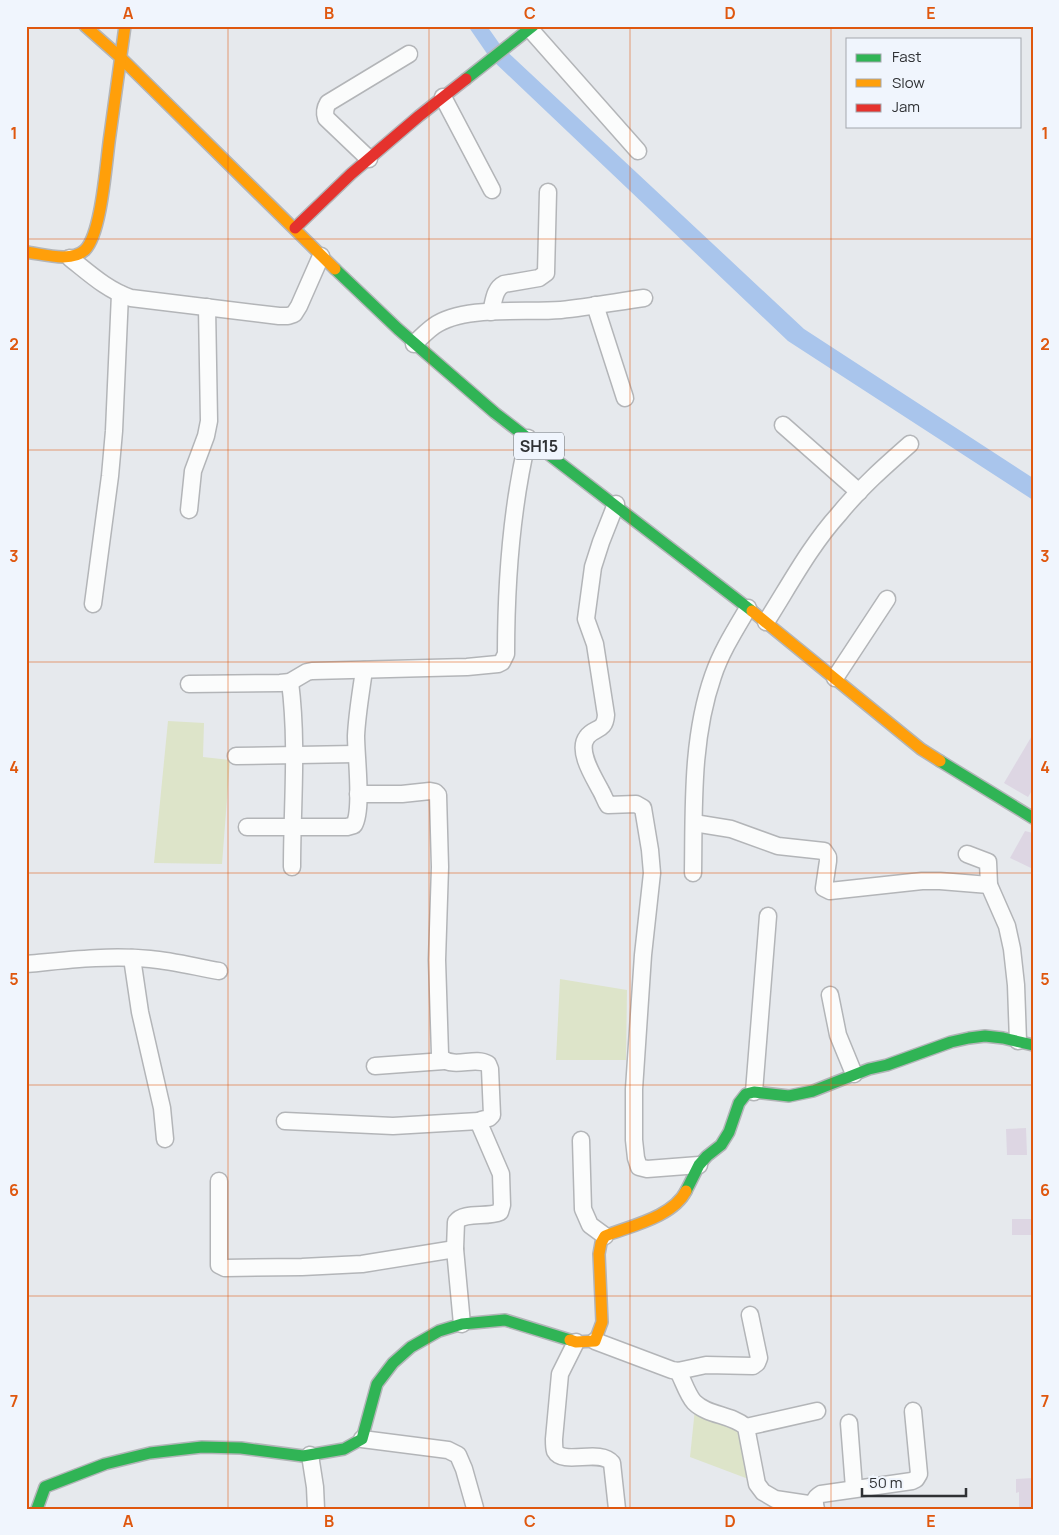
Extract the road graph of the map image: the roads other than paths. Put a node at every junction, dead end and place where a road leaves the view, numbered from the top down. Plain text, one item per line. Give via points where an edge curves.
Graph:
1 (86, 26) edge
2 (125, 26) edge
3 (531, 28) edge
4 (409, 54) dead end
5 (120, 57) junction
6 (443, 97) junction
7 (638, 151) dead end
8 (369, 159) junction
9 (492, 190) dead end
10 (548, 192) dead end
11 (295, 228) junction
12 (26, 252) edge
13 (321, 256) junction
14 (70, 258) junction
15 (120, 294) junction
16 (644, 298) dead end
17 (595, 305) junction
18 (207, 307) junction
19 (491, 312) junction
20 (414, 344) junction
21 (625, 398) dead end
22 (783, 425) dead end
23 (528, 438) junction
24 (910, 444) dead end
25 (859, 492) junction
26 (616, 504) junction
27 (189, 510) dead end
28 (887, 599) dead end
29 (93, 604) dead end
30 (748, 608) junction
31 (766, 622) junction
32 (364, 670) junction
33 (835, 678) junction
34 (290, 682) junction
35 (189, 684) dead end
36 (356, 754) junction
37 (295, 755) junction
38 (236, 756) dead end
39 (358, 794) junction
40 (1031, 812) edge
41 (694, 823) junction
42 (247, 827) dead end
43 (292, 827) junction
44 (967, 854) dead end
45 (292, 867) dead end
46 (692, 873) dead end
47 (989, 885) junction
48 (768, 916) dead end
49 (132, 958) junction
50 (26, 964) edge
51 (219, 972) dead end
52 (830, 995) dead end
53 (1025, 1043) edge
54 (444, 1060) junction
55 (375, 1066) dead end
56 (854, 1074) junction
57 (754, 1092) junction
58 (285, 1121) dead end
59 (479, 1121) junction
60 (165, 1139) dead end
61 (581, 1140) dead end
62 (699, 1165) junction
63 (219, 1181) dead end
64 (605, 1236) junction
65 (455, 1249) junction
66 (750, 1315) dead end
67 (462, 1324) junction
68 (595, 1341) junction
69 (576, 1342) junction
70 (678, 1370) junction
71 (817, 1411) dead end
72 (913, 1411) dead end
73 (849, 1424) dead end
74 (746, 1427) junction
75 (362, 1439) junction
76 (310, 1455) junction
77 (854, 1488) junction
78 (815, 1507) edge
79 (475, 1508) edge
80 (37, 1509) edge
81 (316, 1509) edge
82 (617, 1509) edge

1 - 5 main road, SH15
2 - 5 main road
3 - 6 main road
3 - 7 street
4 - 8 street via 326,107 326,118
5 - 11 main road, SH15
5 - 14 main road via 96,228 83,253
6 - 8 main road
6 - 9 street
8 - 11 main road
10 - 19 street via 546,273 539,278 500,286
11 - 13 main road, SH15
12 - 14 main road
13 - 18 street via 294,314 256,314
13 - 20 main road, SH15
14 - 15 street
15 - 18 street via 142,300
15 - 29 street via 114,431
16 - 17 street
17 - 19 street via 560,310
17 - 21 street
18 - 27 street via 209,421 193,471
19 - 20 street via 445,320
20 - 23 main road, SH15
22 - 25 street
23 - 26 main road, SH15
23 - 32 street via 511,530 506,654 502,662 467,667
24 - 25 street
25 - 31 street via 814,546
26 - 30 main road, SH15
26 - 62 street via 593,567 586,619 595,644 606,721 588,735 584,746 588,770 608,806 636,804 643,808 651,856 634,1089 636,1158 639,1166 647,1169
28 - 33 street
30 - 31 main road, SH15
30 - 41 street via 713,676 707,699 694,774
31 - 33 main road, SH15
32 - 34 street via 312,671
32 - 36 street
33 - 40 main road, SH15 via 920,749
34 - 35 street
34 - 37 street
36 - 37 street
36 - 39 street
37 - 38 street
37 - 43 street
39 - 43 street via 356,823 351,827
39 - 54 street via 430,791 438,795 437,960 439,1047
41 - 46 street
41 - 47 street via 744,832 778,846 824,851 828,861 824,888 830,891 922,881
42 - 43 street
43 - 45 street
44 - 47 street via 988,862
47 - 53 street via 1007,926
48 - 57 street
49 - 50 street
49 - 51 street via 168,961
49 - 60 street via 140,1012 162,1108
52 - 56 street via 838,1035
53 - 56 main road via 985,1036 969,1038
54 - 55 street
54 - 59 street via 488,1064 492,1115
56 - 57 main road via 800,1095
57 - 62 main road via 746,1094 739,1103 721,1145
58 - 59 street via 393,1126
59 - 65 street via 501,1174 502,1205 500,1212 457,1219
61 - 64 street via 583,1209 590,1225
62 - 64 main road via 682,1199 674,1206 662,1214
63 - 65 street via 219,1265 225,1268 362,1264
64 - 68 main road via 599,1254 602,1322
65 - 67 street
66 - 70 street via 759,1358 757,1364 744,1367 706,1365
67 - 69 main road via 505,1320
67 - 75 main road via 439,1331 393,1362 377,1384
68 - 69 main road
68 - 70 street
69 - 82 street via 560,1374 554,1450 565,1457 608,1459 612,1463
70 - 74 street via 690,1397 701,1408
71 - 74 street
72 - 77 street via 919,1474 916,1479
73 - 77 street
74 - 78 street via 756,1484 774,1499
75 - 76 main road via 344,1449
75 - 79 street via 448,1450 458,1455
76 - 80 main road via 241,1448 150,1452 105,1464 45,1487
76 - 81 street
77 - 78 street via 821,1494 816,1497

